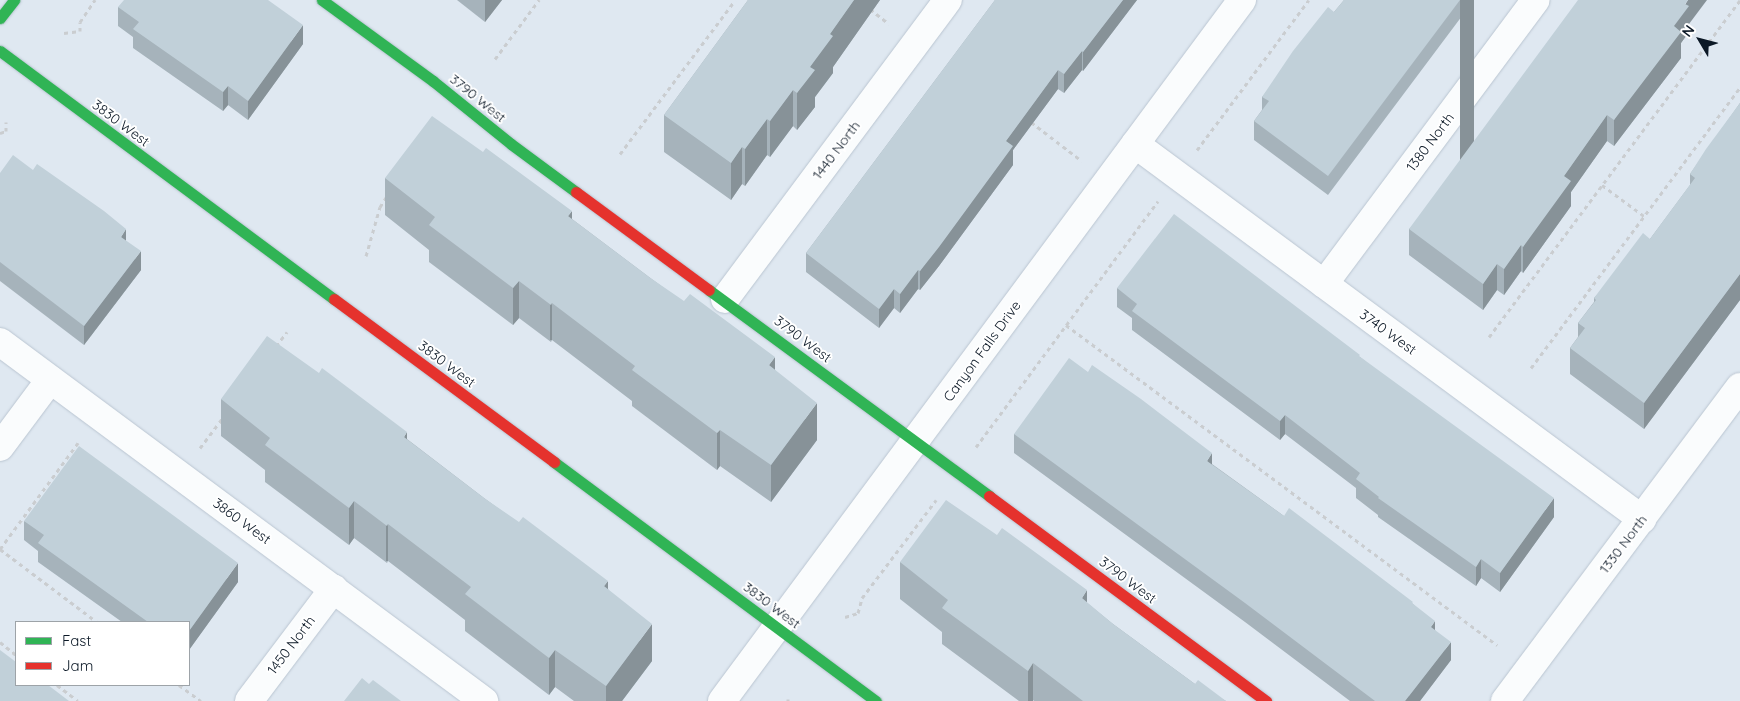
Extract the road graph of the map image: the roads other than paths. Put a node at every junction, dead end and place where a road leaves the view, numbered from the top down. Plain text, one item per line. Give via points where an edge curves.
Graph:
1 (14, 0) edge
2 (948, 0) edge
3 (1242, 0) edge
4 (1536, 0) edge
5 (325, 1) edge
6 (0, 18) edge
7 (0, 51) edge
8 (1135, 144) junction
9 (1324, 284) junction
10 (725, 300) junction
11 (0, 342) edge
12 (50, 380) junction
13 (1740, 387) edge
14 (916, 441) junction
15 (0, 447) edge
16 (1642, 519) junction
17 (334, 588) junction
18 (777, 628) junction
19 (248, 701) edge
20 (484, 701) edge
21 (722, 701) edge
22 (876, 701) edge
23 (1266, 701) edge
24 (1505, 701) edge

1 - 6 street
2 - 10 street, 1440 North
3 - 8 street, Canyon Falls Drive
4 - 9 street, 1380 North
5 - 10 street, 3790 West via 511,144
7 - 18 street, 3830 West
8 - 9 street, 3740 West
8 - 14 street, Canyon Falls Drive
9 - 16 street, 3740 West
10 - 14 street, 3790 West
11 - 12 street, 3860 West
12 - 15 street
12 - 17 street, 3860 West
13 - 16 street, 1330 North
14 - 18 street, Canyon Falls Drive
14 - 23 street, 3790 West
16 - 24 street, 1330 North
17 - 19 street, 1450 North
17 - 20 street, 3860 West
18 - 21 street, Canyon Falls Drive
18 - 22 street, 3830 West

